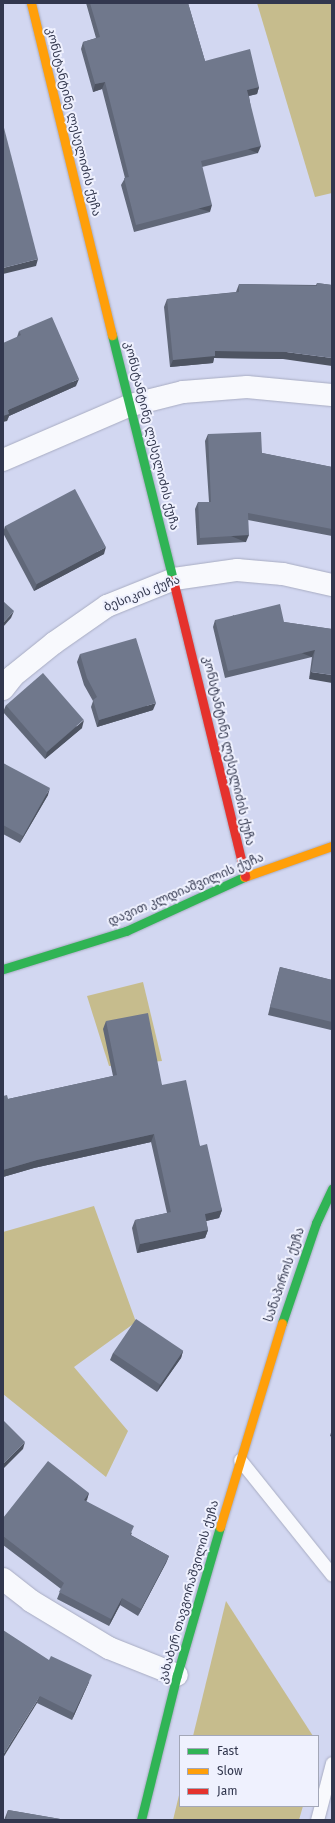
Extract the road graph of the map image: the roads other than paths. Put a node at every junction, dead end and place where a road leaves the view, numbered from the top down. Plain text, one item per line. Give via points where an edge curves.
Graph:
1 (31, 3) edge
2 (332, 395) edge
3 (131, 405) junction
4 (3, 460) edge
5 (174, 579) junction
6 (332, 585) edge
7 (3, 689) edge
8 (332, 846) edge
9 (245, 876) junction
10 (3, 970) edge
11 (332, 1188) edge
12 (265, 1372) joint
13 (240, 1460) junction
14 (332, 1575) edge
15 (3, 1578) edge
16 (177, 1675) junction
17 (332, 1763) edge
18 (141, 1820) edge
19 (317, 1820) edge

1 - 3 street, კონსტანტინე ლესელიძის ქუჩა
2 - 3 street via 247,387 183,392
3 - 4 street
3 - 5 street, კონსტანტინე ლესელიძის ქუჩა
5 - 6 street, ბესიკის ქუჩა via 237,570 284,574
5 - 7 street, ბესიკის ქუჩა via 106,606 13,676
5 - 9 street, კონსტანტინე ლესელიძის ქუჩა
8 - 9 street, დავით კლდიაშვილის ქუჩა
9 - 10 street, დავით კლდიაშვილის ქუჩა via 126,931
11 - 12 street, სანაპიროს ქუჩა via 316,1223
12 - 13 street, კახაბერ თავგორაშვილის ქუჩა
13 - 14 lane
13 - 16 street, კახაბერ თავგორაშვილის ქუჩა
15 - 16 street via 31,1601 109,1648
16 - 18 street, კახაბერ თავგორაშვილის ქუჩა
17 - 19 lane

